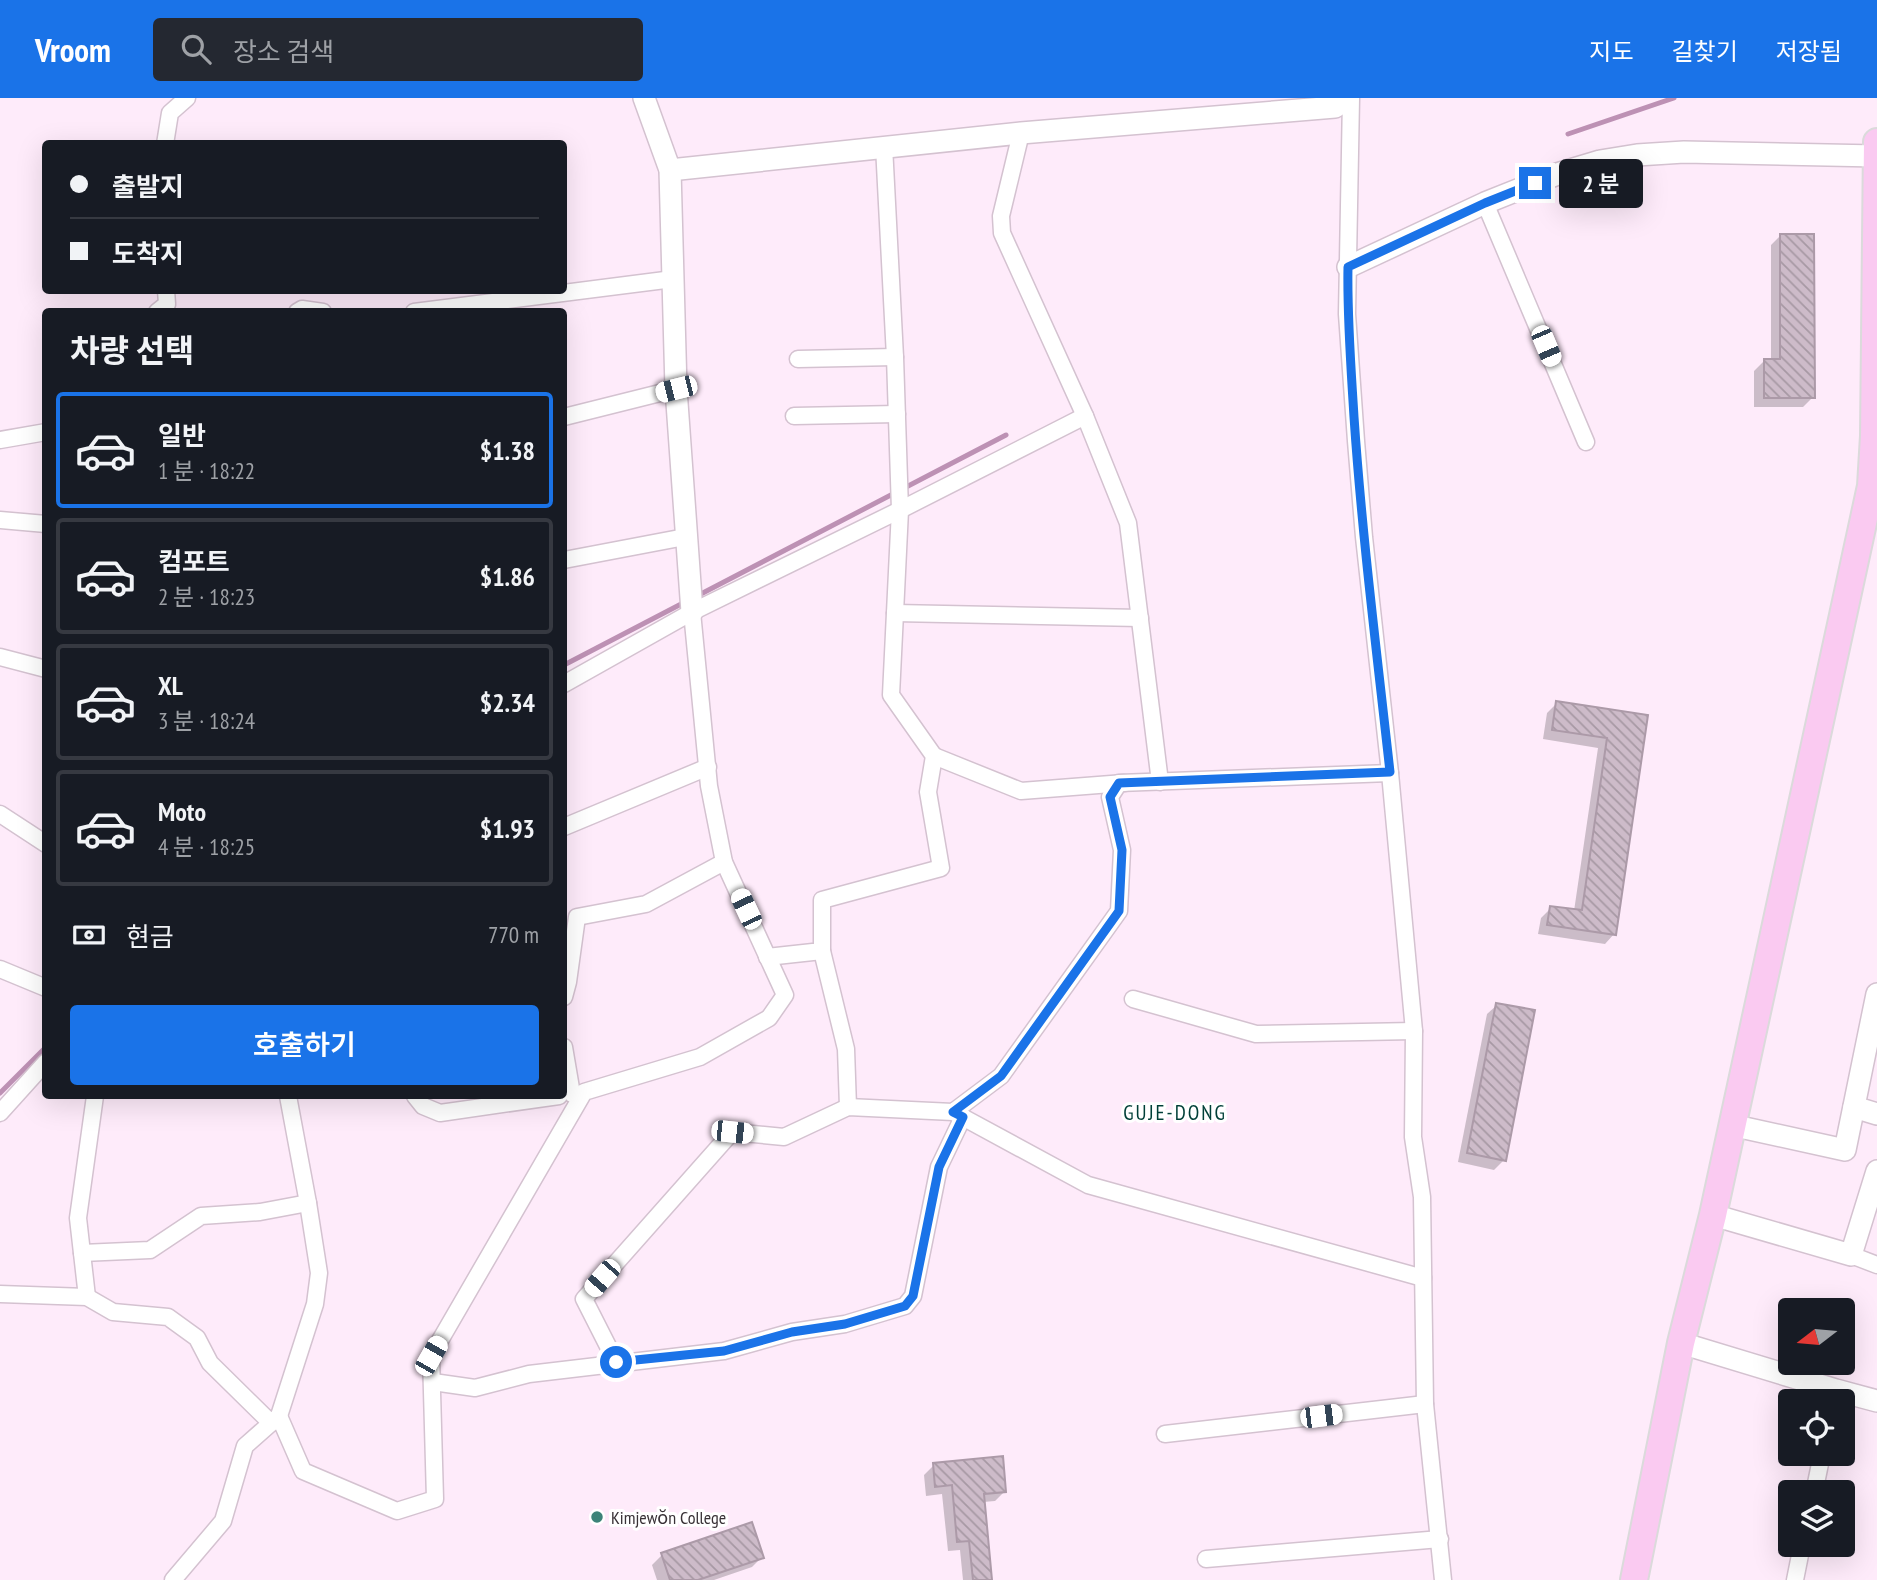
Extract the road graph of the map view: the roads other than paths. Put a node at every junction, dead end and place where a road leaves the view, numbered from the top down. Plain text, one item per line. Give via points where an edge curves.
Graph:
1 (187, 98) edge
2 (644, 98) edge
3 (1350, 98) edge
4 (1021, 133) junction
5 (166, 140) edge
6 (1877, 142) edge
7 (884, 146) junction
8 (1877, 156) edge
9 (670, 170) junction
10 (1485, 203) junction
11 (1348, 267) junction
12 (673, 279) junction
13 (567, 293) edge
14 (555, 294) edge
15 (445, 308) edge
16 (895, 357) junction
17 (798, 359) dead end
18 (676, 389) junction
19 (897, 414) junction
20 (567, 416) edge
21 (794, 416) dead end
22 (1085, 416) junction
23 (42, 433) edge
24 (0, 440) edge
25 (1586, 442) dead end
26 (1875, 455) edge
27 (900, 510) junction
28 (0, 520) edge
29 (42, 524) edge
30 (685, 537) junction
31 (567, 560) edge
32 (691, 603) junction
33 (895, 613) junction
34 (1140, 618) junction
35 (0, 657) edge
36 (42, 668) edge
37 (567, 682) edge
38 (934, 756) junction
39 (708, 767) junction
40 (1390, 772) junction
41 (1160, 782) junction
42 (1119, 783) junction
43 (0, 814) edge
44 (567, 826) edge
45 (42, 841) edge
46 (724, 862) junction
47 (822, 951) junction
48 (767, 957) junction
49 (567, 964) edge
50 (0, 969) edge
51 (42, 986) edge
52 (1877, 994) edge
53 (1133, 999) dead end
54 (1414, 1031) junction
55 (42, 1066) edge
56 (567, 1070) edge
57 (570, 1094) edge
58 (94, 1099) edge
59 (289, 1099) edge
60 (417, 1099) edge
61 (536, 1099) edge
62 (848, 1107) junction
63 (1854, 1107) junction
64 (0, 1113) edge
65 (958, 1114) junction
66 (1877, 1114) edge
67 (1731, 1125) junction
68 (1877, 1171) edge
69 (1874, 1195) edge
70 (308, 1203) junction
71 (1713, 1214) junction
72 (82, 1253) junction
73 (1851, 1255) junction
74 (1877, 1265) edge
75 (1423, 1278) junction
76 (0, 1294) edge
77 (87, 1297) junction
78 (1681, 1343) junction
79 (616, 1362) junction
80 (433, 1382) junction
81 (1815, 1389) edge
82 (1855, 1398) edge
83 (1877, 1401) edge
84 (1425, 1405) junction
85 (275, 1419) junction
86 (1166, 1434) dead end
87 (1440, 1539) junction
88 (1800, 1557) edge
89 (1206, 1559) dead end
90 (173, 1580) edge
91 (1443, 1580) edge
92 (1634, 1580) edge
93 (1795, 1580) edge

1 - 5 street via 170,113
2 - 9 street
3 - 4 street via 1335,107
3 - 11 street
4 - 7 street
4 - 22 street via 1001,216 1002,233
6 - 8 main road
7 - 9 street
7 - 16 street
8 - 10 street via 1637,155 1560,173
8 - 26 main road
9 - 12 street
10 - 11 street
10 - 25 street
11 - 40 street via 1356,441
12 - 13 street
12 - 18 street
14 - 15 street
16 - 17 street
16 - 19 street
18 - 20 street
18 - 30 street
19 - 21 street
19 - 27 street
22 - 27 street
22 - 34 street via 1128,523
23 - 24 street
26 - 67 main road
27 - 32 street
27 - 33 street
28 - 29 street
30 - 31 street
30 - 32 street
32 - 37 street
32 - 39 street
33 - 34 street
33 - 38 street via 891,695
34 - 41 street
35 - 36 street
38 - 42 street via 1021,790
38 - 47 street via 928,792 941,867 822,900
39 - 44 street
39 - 46 street
40 - 41 street
40 - 54 street
41 - 42 street
42 - 65 street via 1110,797 1122,850 1119,911 1001,1076
43 - 45 street
46 - 48 street
46 - 49 street via 646,904 577,917
47 - 48 street
47 - 62 street via 846,1049
48 - 57 street via 785,995 769,1018 700,1057
50 - 51 street
52 - 63 street
53 - 54 street via 1256,1034
54 - 75 street via 1413,1137 1422,1197
55 - 64 street
56 - 57 street
57 - 80 street via 431,1356
58 - 72 street via 78,1218
59 - 70 street
60 - 61 street via 440,1113
62 - 65 street
62 - 79 street via 784,1137 732,1132 584,1299
63 - 66 street
63 - 67 street via 1844,1150
65 - 75 street via 1088,1185
65 - 79 street via 939,1167 913,1296 905,1306 724,1351
67 - 71 main road
68 - 69 street
69 - 73 street
70 - 72 street via 201,1216 150,1250
70 - 85 street via 319,1273 317,1294
71 - 73 street
71 - 78 main road
72 - 77 street
73 - 74 street
75 - 84 street
76 - 77 street
77 - 85 street via 113,1312 168,1317 197,1338 209,1363
78 - 81 street
78 - 92 main road
79 - 80 street via 529,1374 475,1388
80 - 85 street via 435,1499 397,1511 303,1471
82 - 83 street
84 - 86 street
84 - 87 street
85 - 90 street via 245,1446 223,1521
87 - 89 street
87 - 91 street
88 - 93 street

